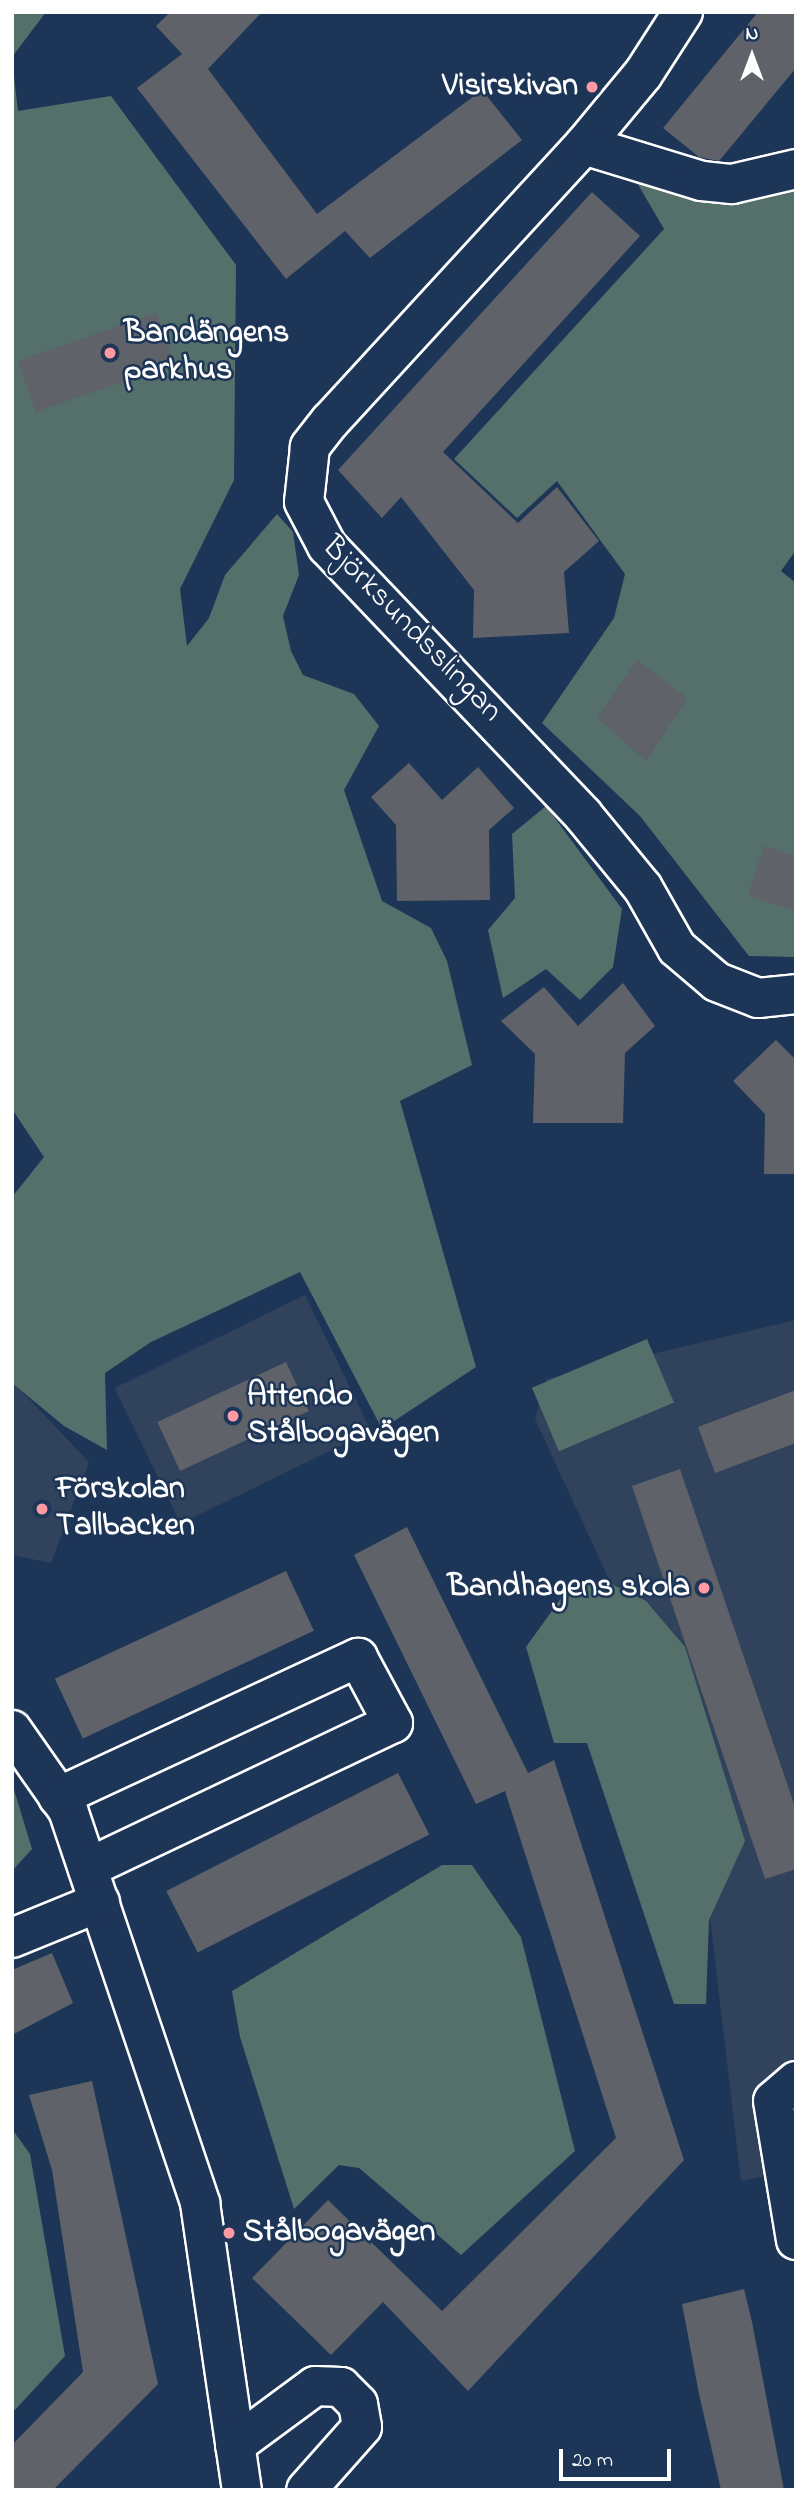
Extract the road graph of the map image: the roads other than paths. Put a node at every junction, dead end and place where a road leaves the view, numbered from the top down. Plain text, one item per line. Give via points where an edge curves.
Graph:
1 (682, 12) edge
2 (584, 145) junction
3 (796, 169) edge
4 (796, 994) edge
5 (12, 1730) edge
6 (58, 1797) junction
7 (94, 1885) junction
8 (12, 1938) edge
9 (796, 2081) edge
10 (796, 2240) edge
11 (235, 2445) junction
12 (242, 2490) edge
13 (306, 2490) edge

1 - 2 street, Björksundsslingan via 643,74
2 - 3 street via 702,181 732,184
2 - 4 street, Björksundsslingan via 330,421 310,447 304,502 327,546 583,814 643,888 677,948 717,982 747,994
5 - 6 street
6 - 7 street
6 - 7 street via 358,1658 393,1723
7 - 8 street
7 - 11 street via 200,2203
9 - 10 street via 772,2101
11 - 12 street
11 - 13 street via 315,2386 341,2387 358,2403 362,2427

